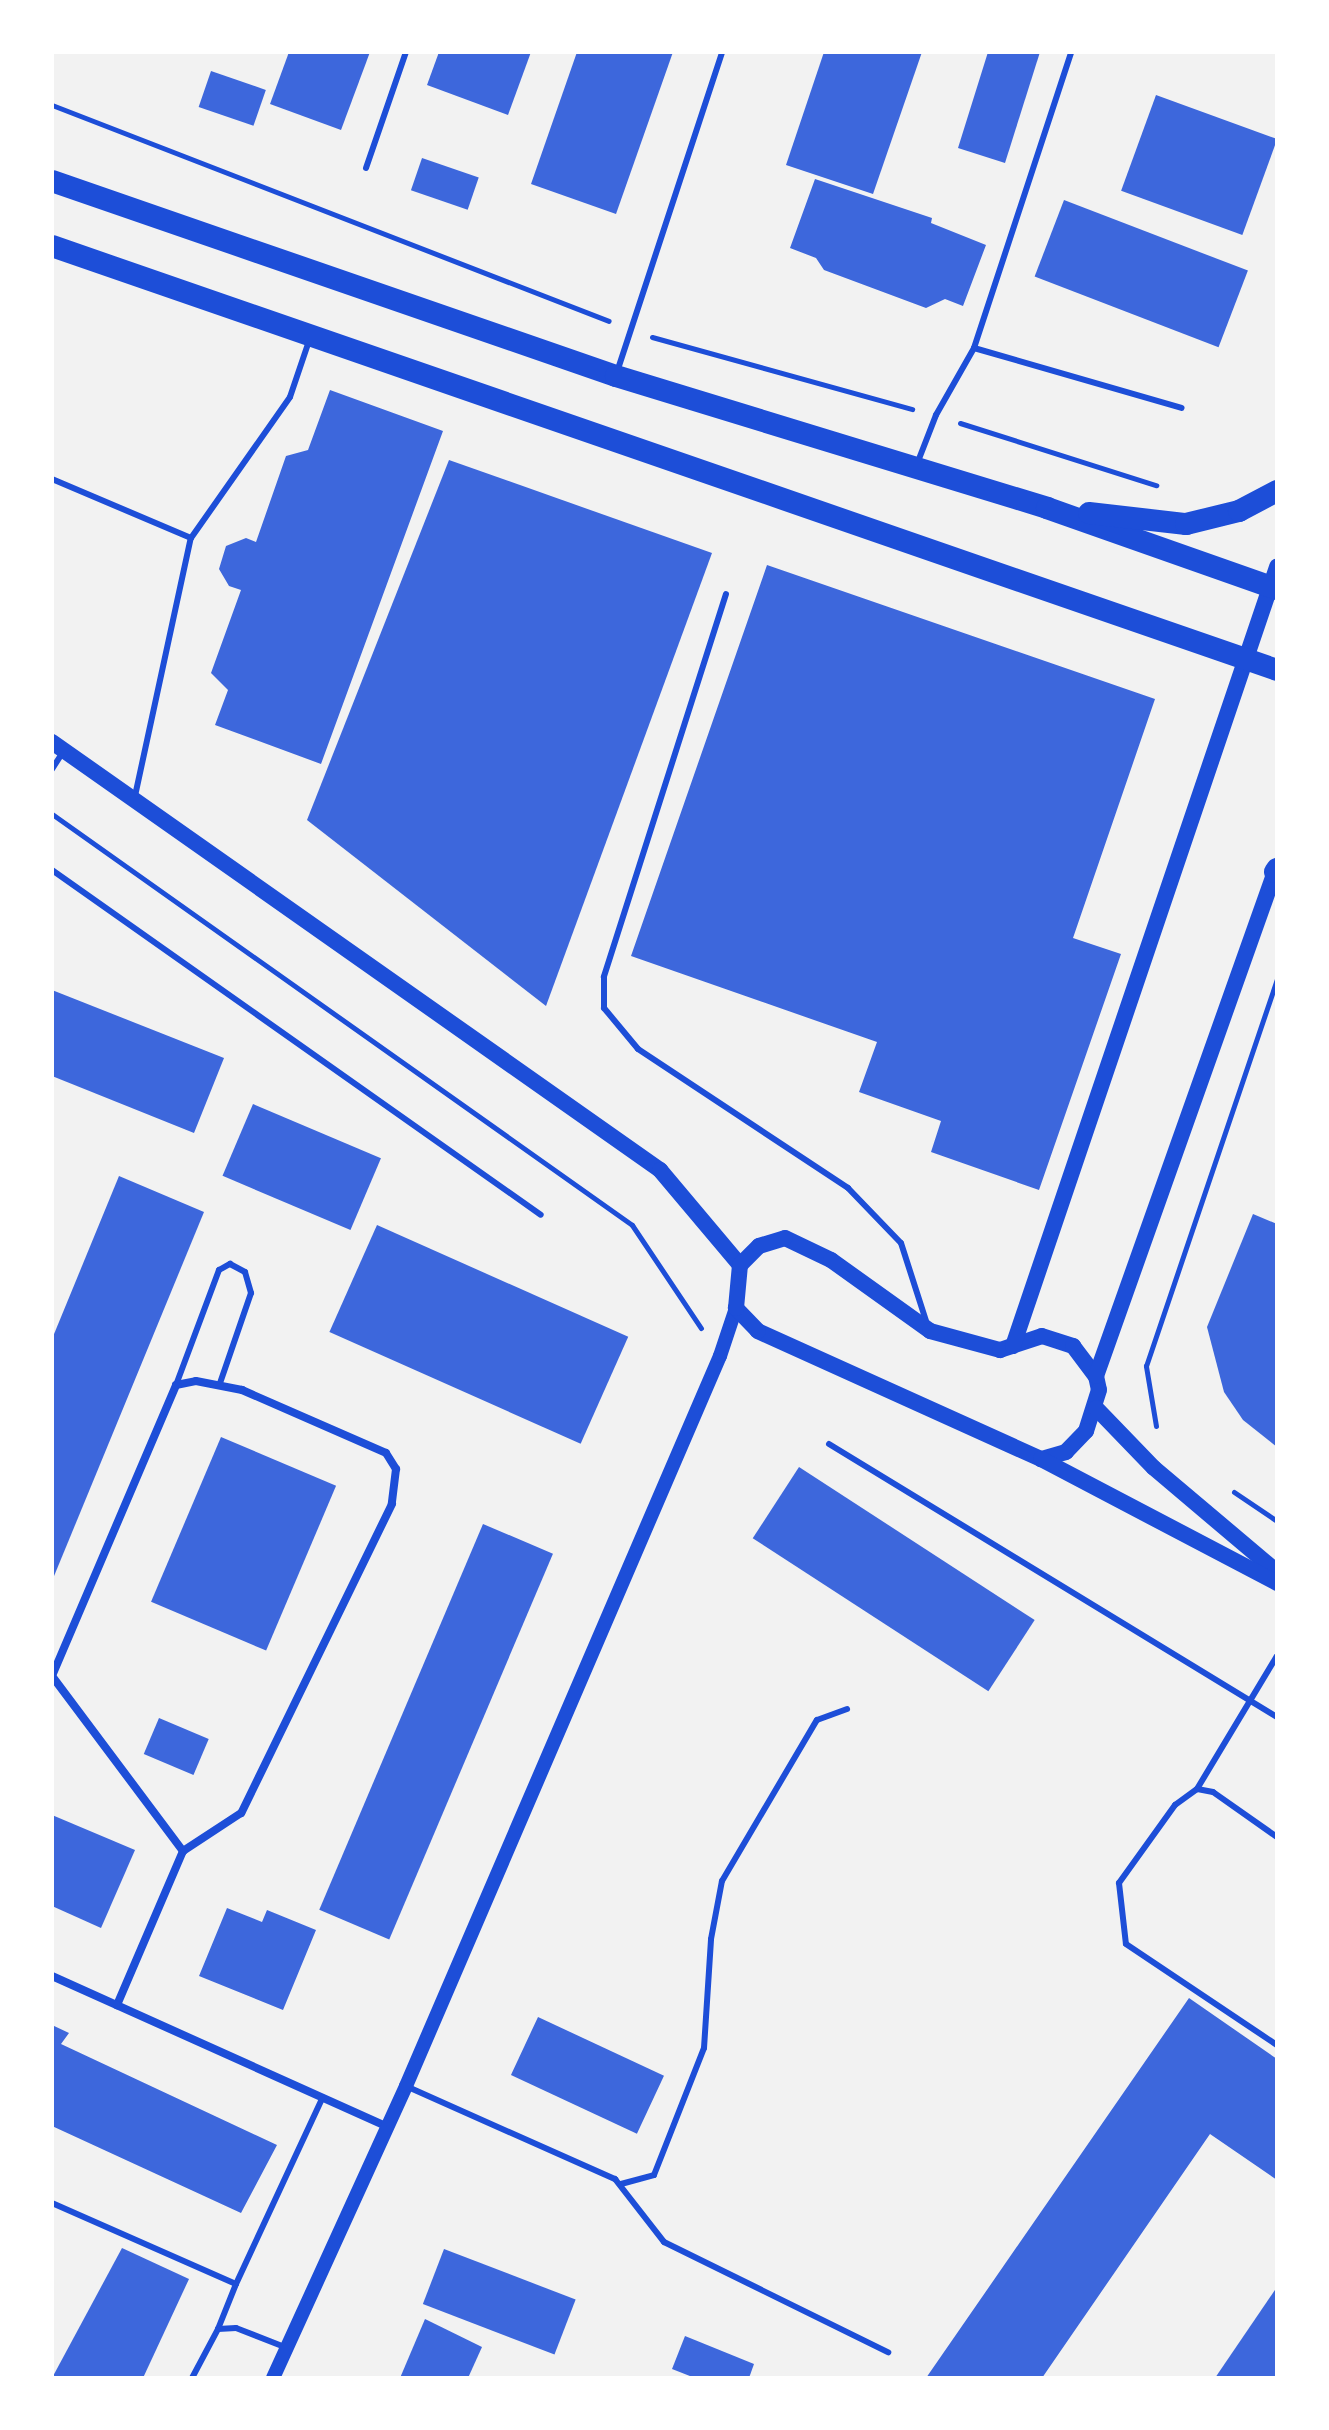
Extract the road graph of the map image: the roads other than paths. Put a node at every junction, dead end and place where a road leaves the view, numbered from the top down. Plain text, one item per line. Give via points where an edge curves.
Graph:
1 (406, 52) edge
2 (722, 52) edge
3 (1071, 53) edge
4 (366, 168) dead end
5 (52, 181) edge
6 (52, 246) edge
7 (310, 337) junction
8 (974, 348) junction
9 (616, 376) junction
10 (1182, 408) dead end
11 (916, 468) junction
12 (52, 479) edge
13 (1277, 491) edge
14 (1047, 508) junction
15 (191, 538) junction
16 (1275, 581) edge
17 (726, 594) dead end
18 (1245, 657) junction
19 (1277, 670) edge
20 (58, 746) edge
21 (52, 769) edge
22 (134, 799) junction
23 (1276, 869) edge
24 (52, 870) edge
25 (541, 1215) dead end
26 (740, 1265) junction
27 (736, 1308) junction
28 (930, 1331) junction
29 (1013, 1346) junction
30 (1096, 1376) junction
31 (176, 1385) junction
32 (219, 1386) junction
33 (1096, 1408) junction
34 (829, 1444) dead end
35 (1041, 1459) junction
36 (1277, 1572) edge
37 (1277, 1583) edge
38 (1277, 1656) edge
39 (52, 1676) edge
40 (1251, 1699) junction
41 (847, 1709) dead end
42 (1277, 1717) edge
43 (1197, 1789) junction
44 (1277, 1837) edge
45 (183, 1851) junction
46 (52, 1976) edge
47 (117, 2005) junction
48 (1277, 2045) edge
49 (406, 2086) junction
50 (323, 2097) junction
51 (388, 2127) junction
52 (621, 2184) junction
53 (52, 2203) edge
54 (236, 2284) junction
55 (218, 2329) junction
56 (287, 2348) junction
57 (888, 2352) dead end
58 (192, 2378) edge
59 (273, 2378) edge

1 - 4 lane
2 - 9 lane
3 - 8 lane
5 - 9 highway
6 - 7 highway
7 - 15 lane via 290,397
7 - 18 highway
8 - 10 lane
8 - 11 lane via 936,415
9 - 11 highway
11 - 14 highway
12 - 15 lane
13 - 14 highway via 1239,511 1186,524
14 - 16 highway
15 - 22 lane
16 - 18 main road
17 - 28 lane via 604,977 604,1008 638,1049 848,1188 901,1243
18 - 19 highway
18 - 29 main road
20 - 21 lane
20 - 22 main road
22 - 26 main road via 660,1170
23 - 30 main road
24 - 25 lane
26 - 27 main road
26 - 28 main road via 759,1246 785,1238 831,1260
27 - 35 main road via 758,1331
27 - 49 street via 720,1356
28 - 29 main road via 967,1345 1000,1350
29 - 30 main road via 1042,1336 1073,1346
30 - 33 main road
31 - 32 street via 196,1381
31 - 32 lane via 219,1270 230,1264 245,1272 251,1293
31 - 39 street
32 - 45 street via 242,1390 386,1453 396,1469 392,1504 241,1813
33 - 35 main road via 1086,1431 1066,1452
33 - 36 main road via 1154,1468
34 - 40 lane
35 - 37 main road
38 - 40 lane
39 - 45 street
40 - 42 lane
40 - 43 lane
41 - 52 lane via 817,1720 722,1881 711,1939 704,2048 654,2175
43 - 44 lane via 1213,1792
43 - 48 lane via 1175,1805 1119,1883 1126,1944
45 - 47 street
46 - 47 street
47 - 50 street
49 - 51 street
49 - 52 lane
50 - 51 street
50 - 54 lane
51 - 56 street
52 - 57 lane via 664,2242
53 - 54 lane
54 - 55 lane
55 - 56 lane via 236,2328
55 - 58 lane
56 - 59 street

